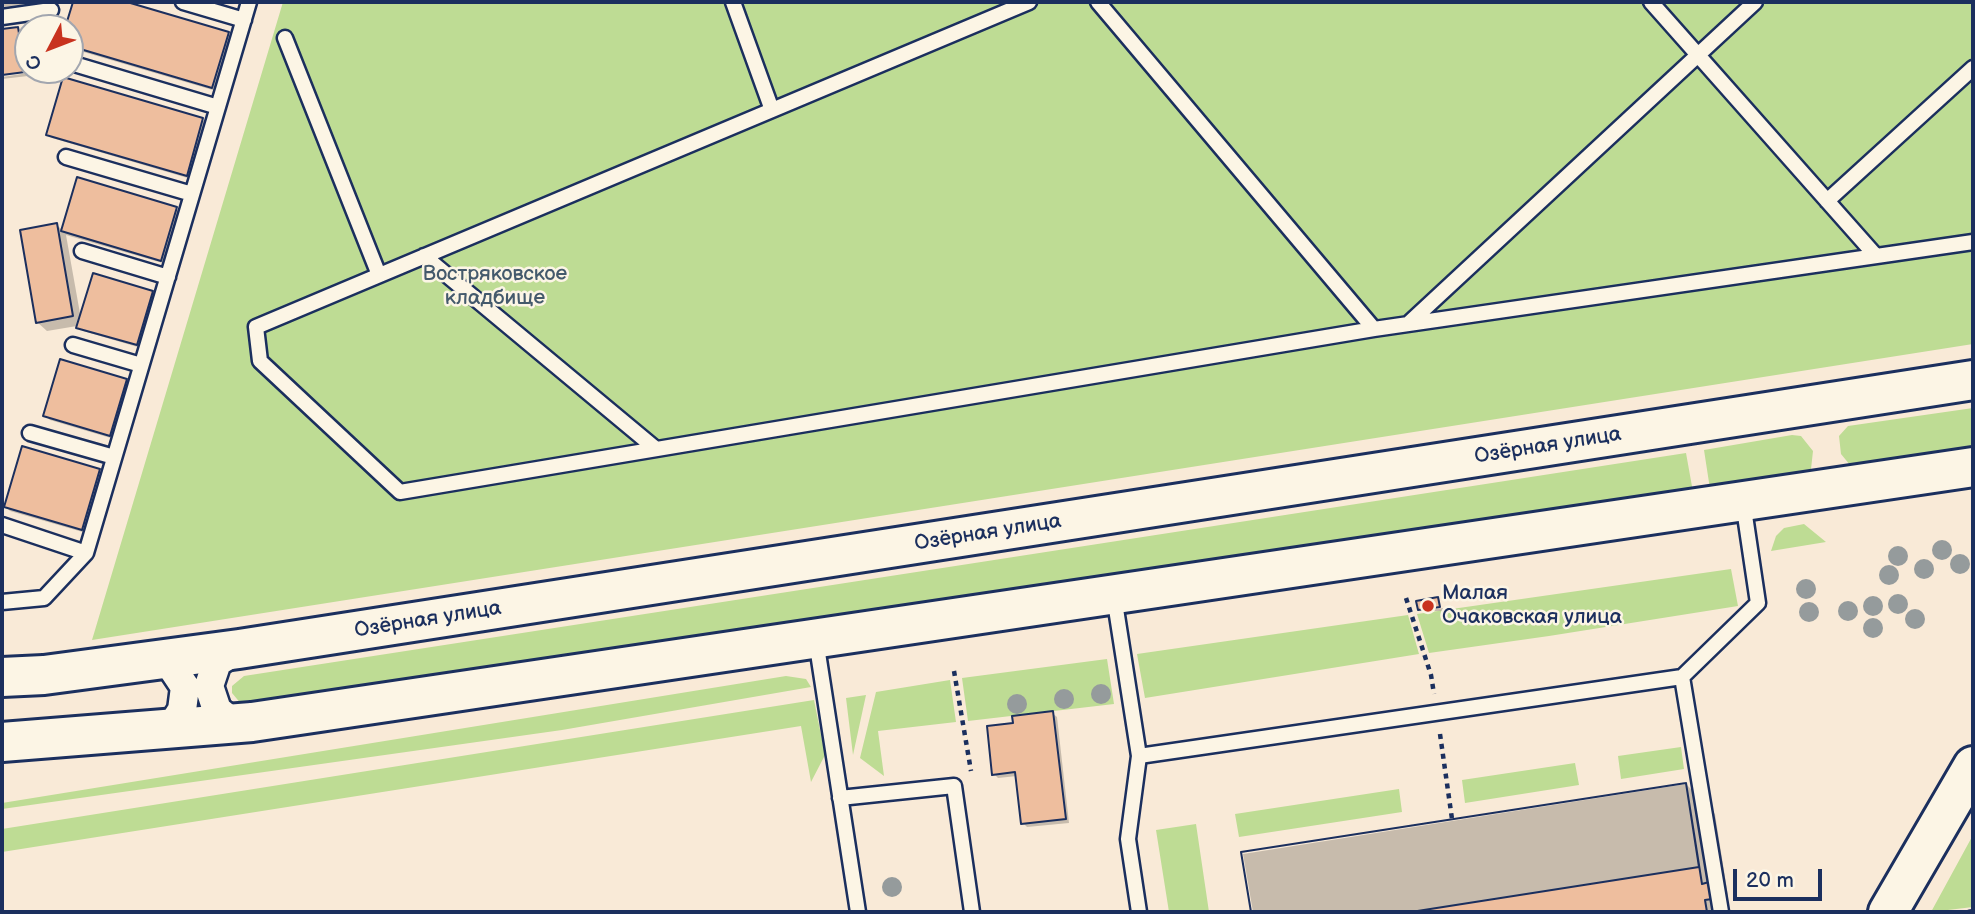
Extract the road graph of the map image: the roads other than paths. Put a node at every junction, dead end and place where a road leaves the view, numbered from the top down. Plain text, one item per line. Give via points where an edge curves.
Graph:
1 (183, 2) edge
2 (249, 2) edge
3 (733, 2) edge
4 (1029, 2) edge
5 (1098, 2) edge
6 (1651, 2) edge
7 (1755, 2) edge
8 (51, 10) dead end
9 (2, 17) edge
10 (243, 20) junction
11 (285, 37) dead end
12 (1698, 55) junction
13 (84, 67) edge
14 (1973, 68) edge
15 (218, 107) junction
16 (772, 110) junction
17 (66, 157) dead end
18 (192, 194) junction
19 (1827, 201) junction
20 (1973, 242) edge
21 (82, 251) dead end
22 (424, 256) junction
23 (1875, 256) junction
24 (379, 275) junction
25 (167, 277) junction
26 (1408, 324) junction
27 (1374, 329) junction
28 (73, 345) dead end
29 (141, 365) junction
30 (1973, 380) edge
31 (30, 433) dead end
32 (656, 449) junction
33 (114, 457) junction
34 (1973, 467) edge
35 (1743, 500) junction
36 (2, 525) edge
37 (86, 553) junction
38 (1114, 594) junction
39 (2, 602) edge
40 (816, 639) junction
41 (239, 649) junction
42 (148, 660) junction
43 (2, 677) edge
44 (1682, 677) junction
45 (252, 722) junction
46 (153, 731) junction
47 (2, 742) edge
48 (1139, 756) junction
49 (1973, 766) edge
50 (840, 798) junction
51 (858, 912) edge
52 (972, 912) edge
53 (1139, 912) edge
54 (1721, 912) edge
55 (1888, 912) edge

1 - 10 lane
2 - 10 lane
3 - 16 lane
4 - 16 lane
5 - 27 lane
6 - 12 lane
7 - 12 lane
8 - 9 lane
10 - 15 lane
11 - 24 lane
12 - 19 lane
12 - 26 lane
13 - 15 lane
14 - 19 lane
15 - 18 lane
16 - 22 lane
17 - 18 lane
18 - 25 lane
19 - 23 lane
20 - 23 lane
21 - 25 lane
22 - 24 lane
22 - 32 lane
23 - 26 lane
24 - 32 lane via 256,327 260,361 400,492
25 - 29 lane
26 - 27 lane
27 - 32 lane
28 - 29 lane
29 - 33 lane
30 - 41 main road, Озёрная улица
31 - 33 lane
33 - 37 lane
34 - 35 main road
35 - 38 main road
35 - 44 lane via 1758,603
36 - 37 lane
37 - 39 lane via 44,598
38 - 40 main road
38 - 48 lane
40 - 45 main road
40 - 50 lane
41 - 42 main road, Озёрная улица
41 - 45 street via 217,662 209,686 211,699 228,718
42 - 43 main road, Озёрная улица
42 - 46 street via 171,666 185,687 182,710 175,721
44 - 48 lane
44 - 54 lane
45 - 46 main road
46 - 47 main road
48 - 53 lane via 1128,839
49 - 55 main road
50 - 51 lane
50 - 52 lane via 954,786

